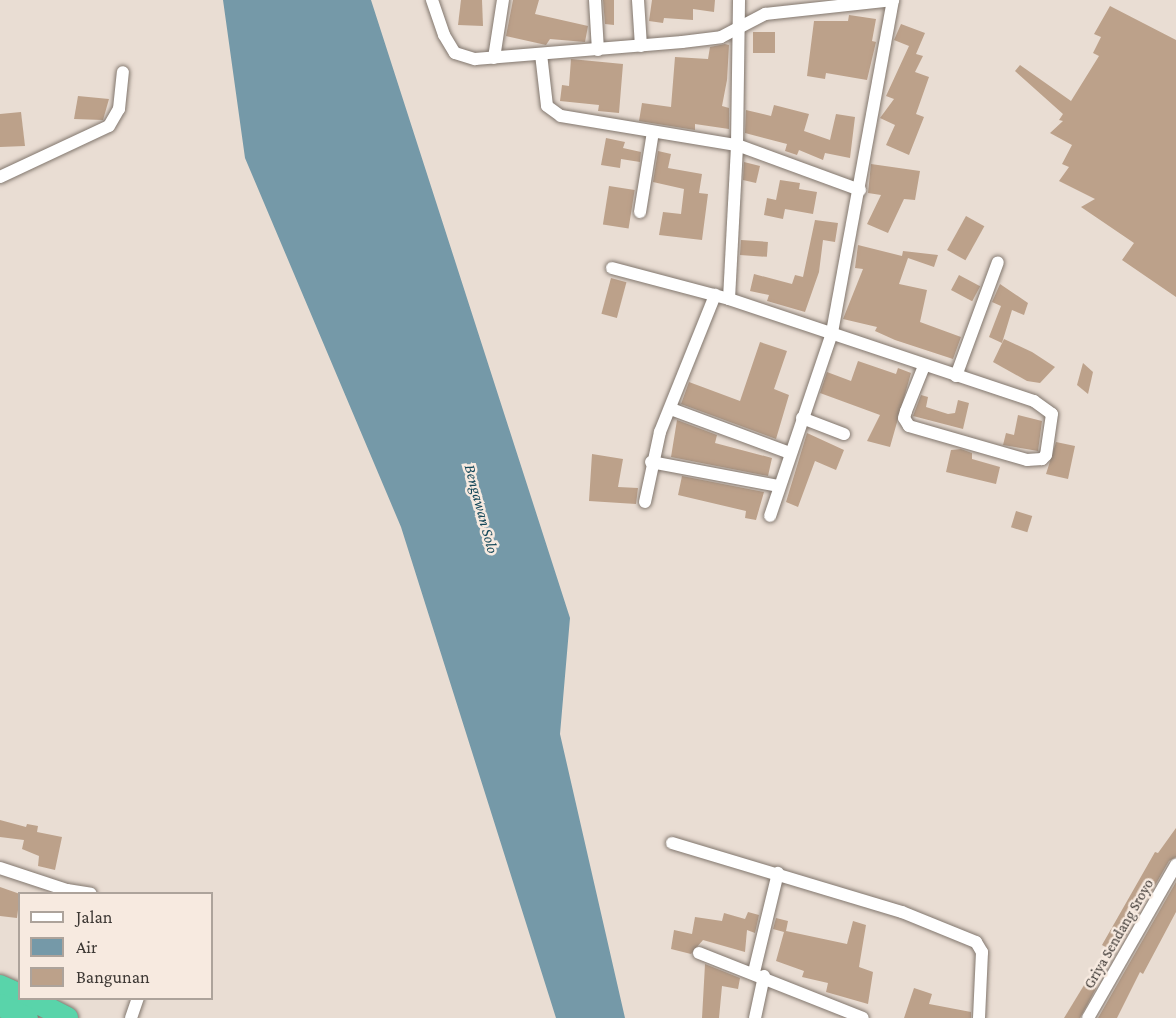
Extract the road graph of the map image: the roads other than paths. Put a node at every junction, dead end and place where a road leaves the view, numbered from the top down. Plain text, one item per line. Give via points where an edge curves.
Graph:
1 (432, 0) edge
2 (503, 0) edge
3 (595, 0) edge
4 (638, 0) edge
5 (739, 0) edge
6 (737, 27) junction
7 (640, 46) junction
8 (598, 50) junction
9 (541, 54) junction
10 (494, 58) junction
11 (123, 72) dead end
12 (653, 132) junction
13 (737, 145) junction
14 (0, 177) edge
15 (860, 190) junction
16 (640, 212) dead end
17 (998, 262) dead end
18 (612, 268) dead end
19 (715, 295) junction
20 (729, 299) junction
21 (832, 333) junction
22 (924, 366) junction
23 (956, 376) junction
24 (671, 409) junction
25 (802, 418) junction
26 (844, 434) dead end
27 (790, 453) junction
28 (651, 462) junction
29 (778, 486) junction
30 (645, 502) dead end
31 (770, 516) dead end
32 (672, 843) dead end
33 (1176, 865) edge
34 (0, 868) edge
35 (778, 873) junction
36 (79, 892) edge
37 (699, 953) dead end
38 (759, 974) junction
39 (0, 986) edge
40 (18, 994) edge
41 (30, 1000) edge
42 (138, 1000) edge
43 (0, 1005) edge
44 (27, 1018) edge
45 (67, 1018) edge
46 (131, 1018) edge
47 (755, 1018) edge
48 (863, 1018) edge
49 (979, 1018) edge
50 (1088, 1018) edge

1 - 10 street via 455,53 467,58
2 - 10 street
3 - 8 street
4 - 7 street
5 - 6 street
6 - 7 street via 721,37
6 - 13 street
6 - 15 street via 765,14 893,0
7 - 8 street
8 - 9 street
9 - 10 street
9 - 12 street via 546,100 552,111
11 - 14 street via 119,109 109,126
12 - 13 street
12 - 16 street
13 - 15 street
13 - 20 street
15 - 21 street
17 - 23 street
18 - 19 street
19 - 20 street
19 - 24 street
20 - 21 street
21 - 22 street
21 - 25 street
22 - 23 street
22 - 23 street via 904,418 909,426 1027,460 1046,455 1051,411
24 - 27 street
24 - 28 street
25 - 26 street
25 - 27 street
27 - 29 street
28 - 29 street
28 - 30 street
29 - 31 street
32 - 35 street
33 - 50 street, Griya Sendang Sroyo
34 - 36 street
35 - 38 street
35 - 49 street via 934,923 976,942 982,952
37 - 38 street
38 - 47 street
38 - 48 street
39 - 40 highway
41 - 45 highway
42 - 46 street
43 - 44 highway

